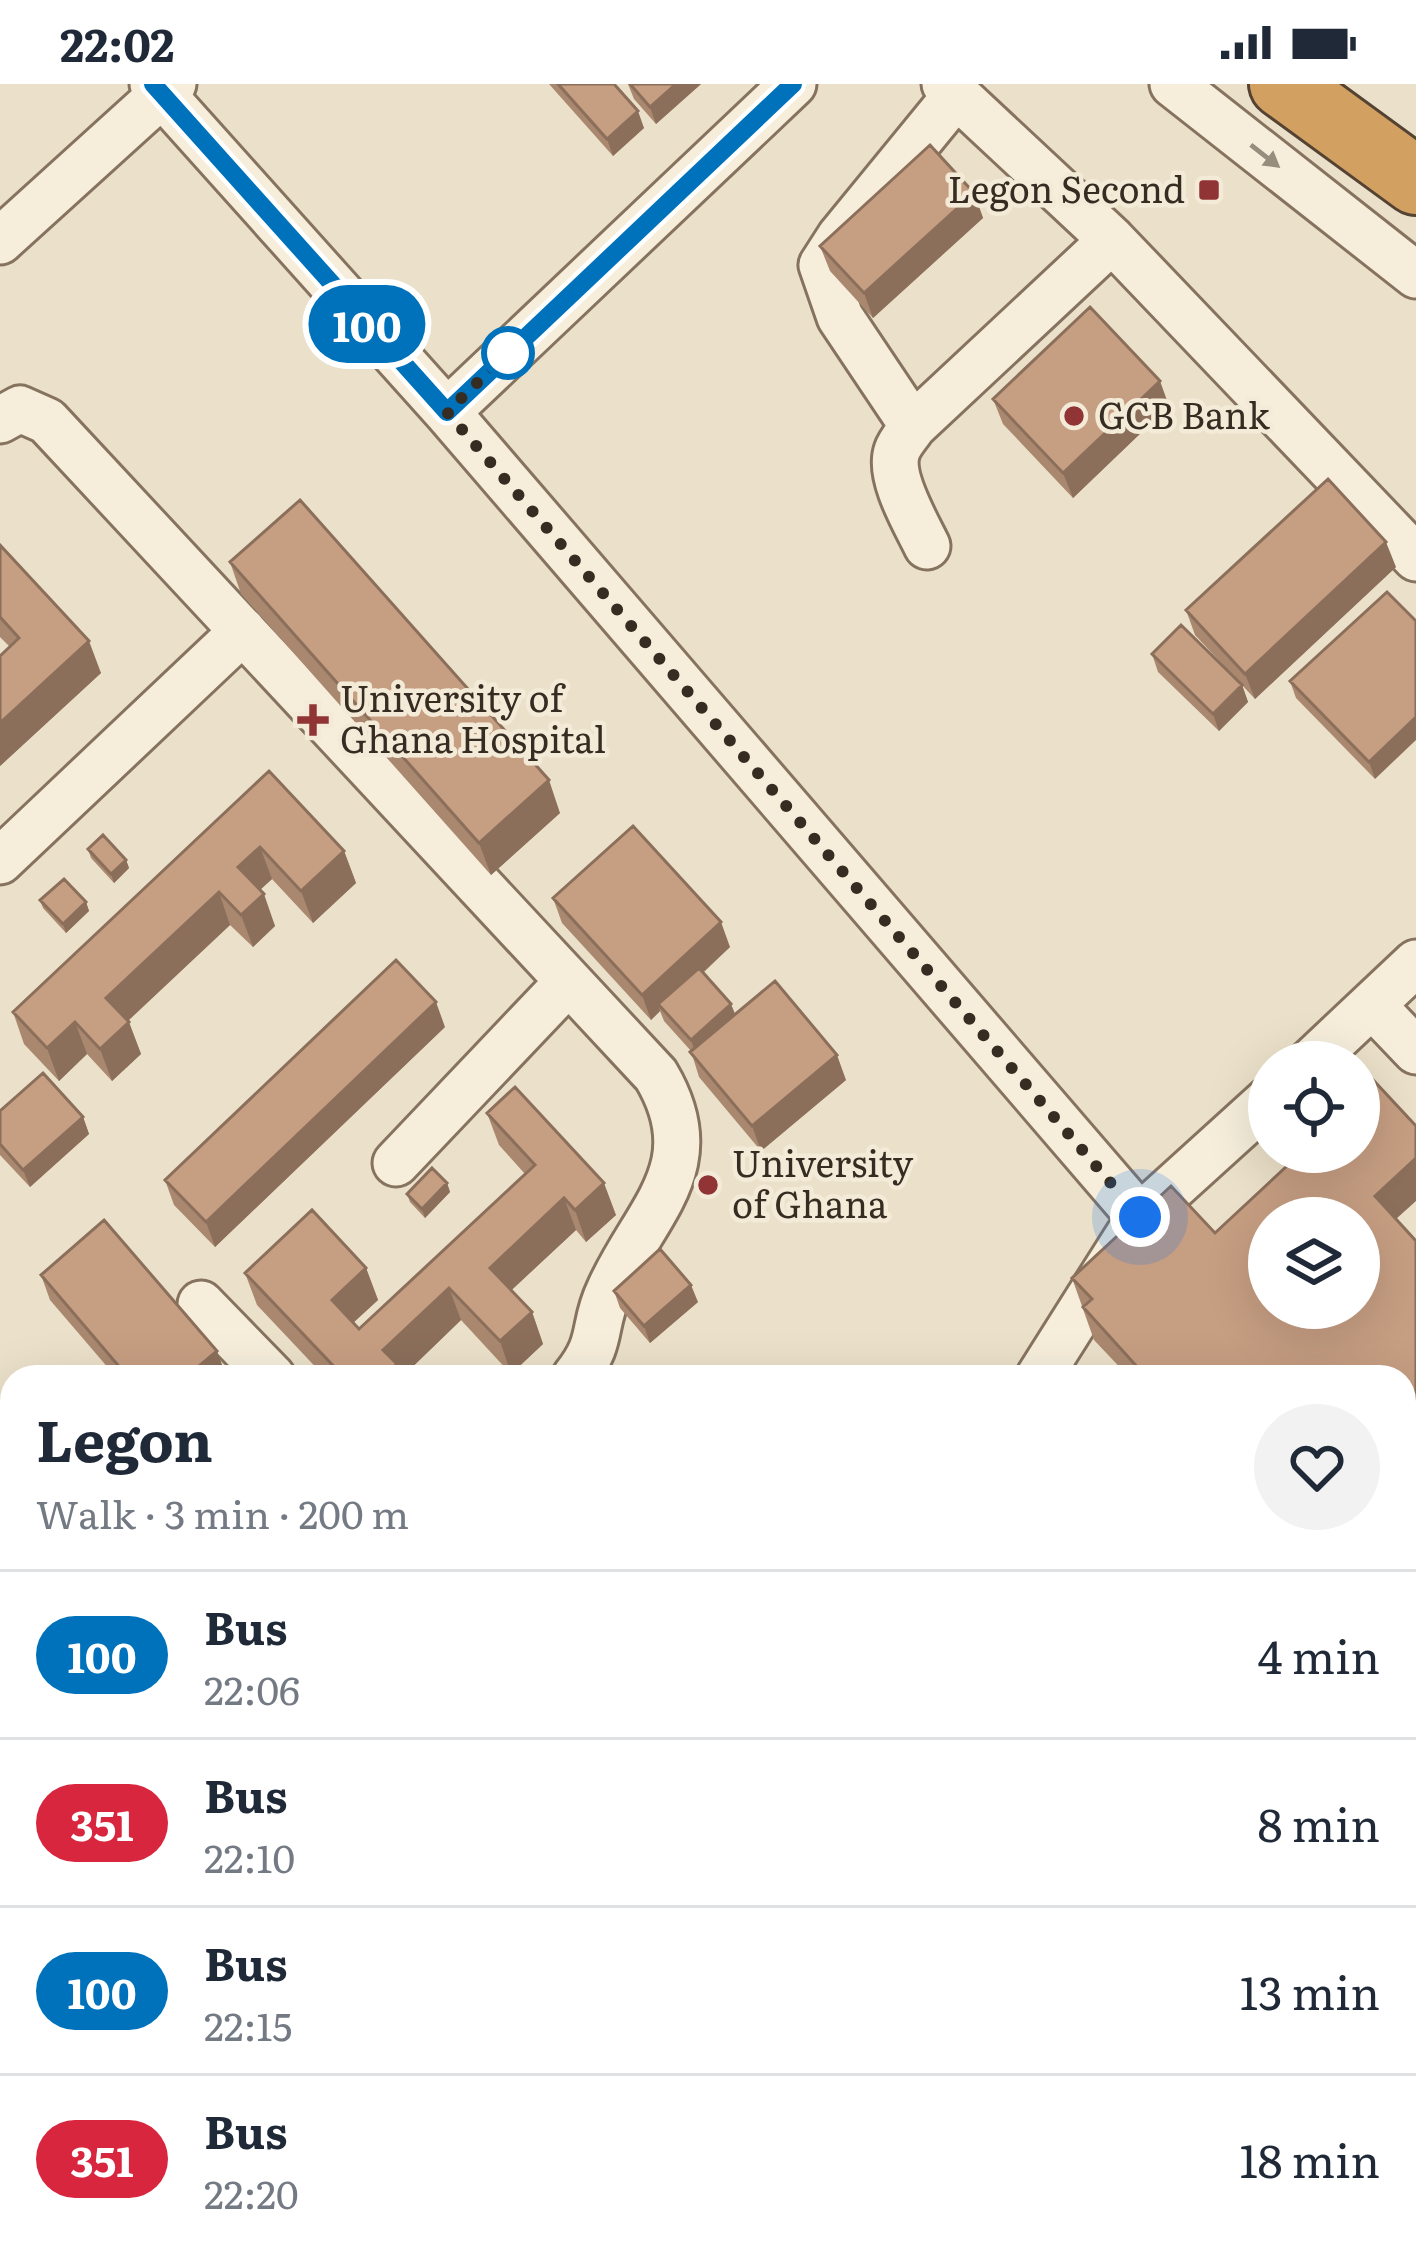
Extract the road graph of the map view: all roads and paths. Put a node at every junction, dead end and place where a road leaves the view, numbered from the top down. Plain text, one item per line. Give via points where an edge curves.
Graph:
1 (793, 84) edge
2 (1173, 84) edge
3 (1283, 84) edge
4 (163, 87) edge
5 (951, 89) edge
6 (1416, 181) edge
7 (1112, 240) junction
8 (0, 241) edge
9 (1416, 275) edge
10 (7, 405) edge
11 (447, 412) junction
12 (913, 426) junction
13 (927, 546) dead end
14 (1416, 558) edge
15 (243, 632) junction
16 (0, 861) edge
17 (1416, 963) edge
18 (568, 982) junction
19 (1373, 1006) junction
20 (1334, 1041) edge
21 (1416, 1052) edge
22 (1248, 1119) edge
23 (396, 1163) dead end
24 (1140, 1217) junction
25 (201, 1304) dead end
26 (260, 1365) edge
27 (585, 1365) edge
28 (1047, 1365) edge

1 - 11 street
2 -> 9 street
3 - 6 highway
4 - 8 street
4 - 11 street
5 - 7 street
5 - 12 street via 822,265 840,317
7 - 12 street
7 - 14 street
10 - 15 street via 47,421
11 - 24 street
12 - 13 street via 895,463
15 - 16 street
15 - 18 street
17 - 19 street
18 - 23 street
18 - 27 street via 656,1076 678,1127 665,1195 616,1274
19 - 20 street
19 - 21 street
22 - 24 street
24 - 28 street
25 - 26 street

